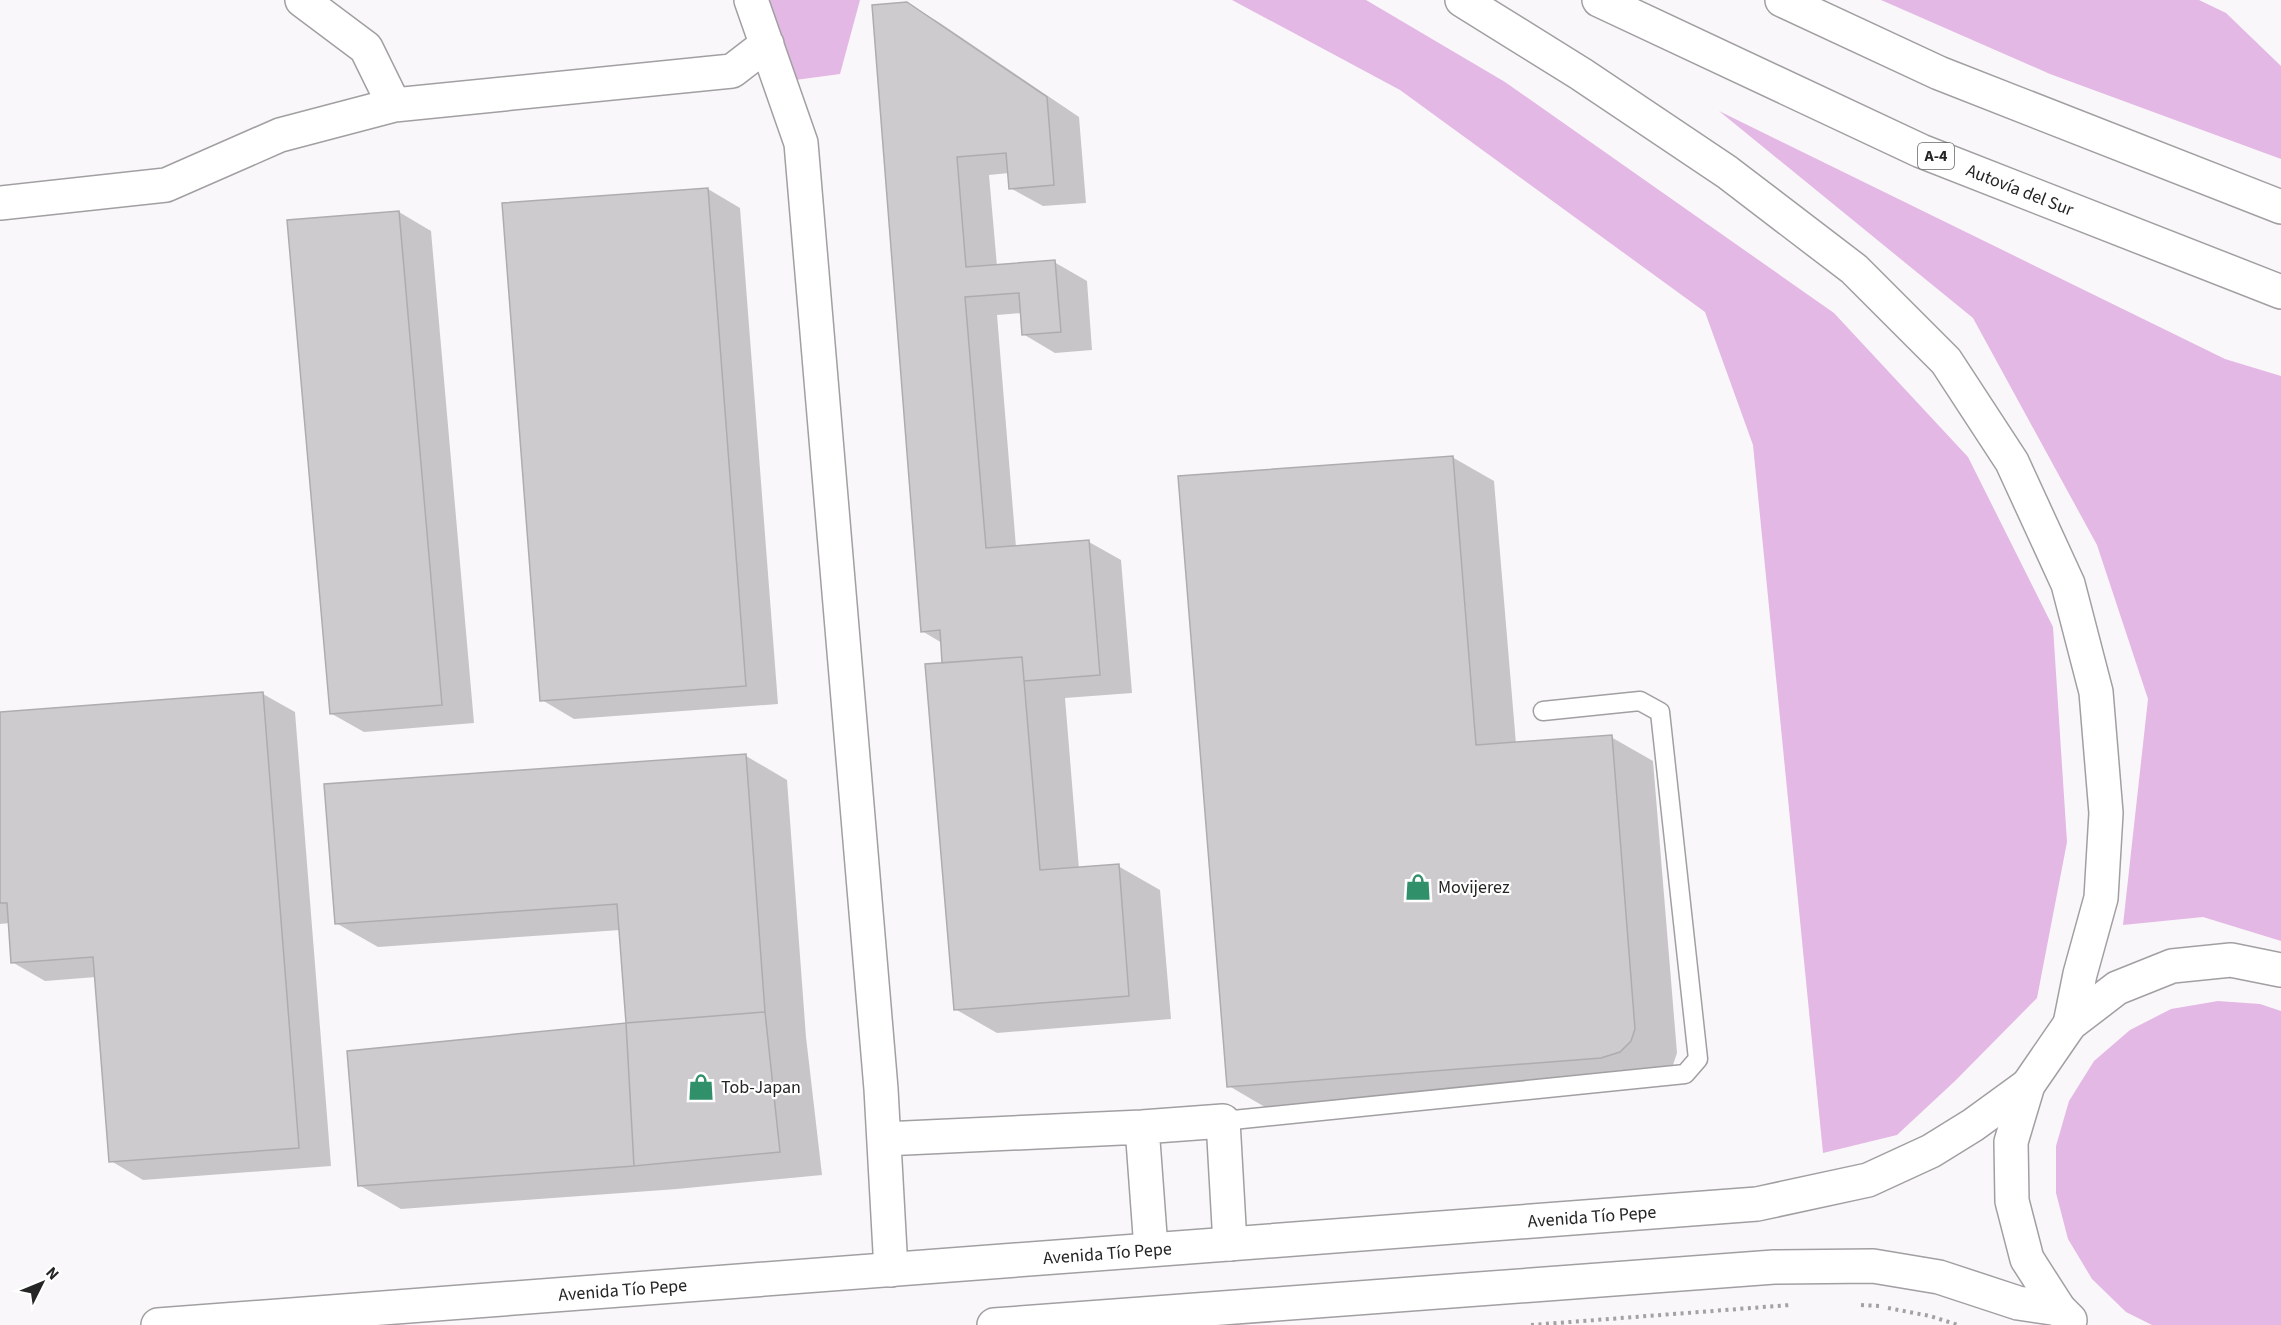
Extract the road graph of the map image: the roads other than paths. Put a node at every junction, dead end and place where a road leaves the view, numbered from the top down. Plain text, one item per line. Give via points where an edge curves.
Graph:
1 (303, 0) edge
2 (751, 0) edge
3 (1462, 0) edge
4 (1599, 0) edge
5 (1782, 0) edge
6 (767, 44) junction
7 (394, 105) junction
8 (0, 203) edge
9 (2281, 207) edge
10 (2281, 292) edge
11 (1543, 711) dead end
12 (2281, 970) edge
13 (2070, 1024) junction
14 (2028, 1084) junction
15 (1223, 1121) junction
16 (1142, 1127) junction
17 (884, 1139) junction
18 (1230, 1244) junction
19 (1151, 1249) junction
20 (891, 1270) junction
21 (2067, 1317) edge
22 (158, 1325) edge
23 (994, 1325) edge

1 - 7 main road via 366,48
2 - 6 main road
3 - 13 main road via 1727,172 1854,269 1946,361 2012,462 2068,584 2096,692 2106,813 2101,898
4 - 10 main road, Autovía del Sur / A-4 via 1921,151
5 - 9 main road via 1939,73
6 - 7 main road via 732,71
6 - 17 main road via 801,142
7 - 8 main road via 280,135 166,185
11 - 15 lane via 1640,701 1660,712 1698,1059 1685,1074
12 - 13 main road via 2231,960 2172,966 2117,988
13 - 14 main road
14 - 18 main road, Avenida Tío Pepe via 1931,1151 1868,1180 1757,1204
14 - 21 main road via 2012,1142 2012,1201 2027,1259
15 - 16 main road
15 - 18 main road
16 - 17 main road
16 - 19 main road
17 - 20 main road
18 - 19 main road, Avenida Tío Pepe
19 - 20 main road, Avenida Tío Pepe
20 - 22 main road, Avenida Tío Pepe
21 - 23 main road via 1939,1277 1874,1266 1774,1267

